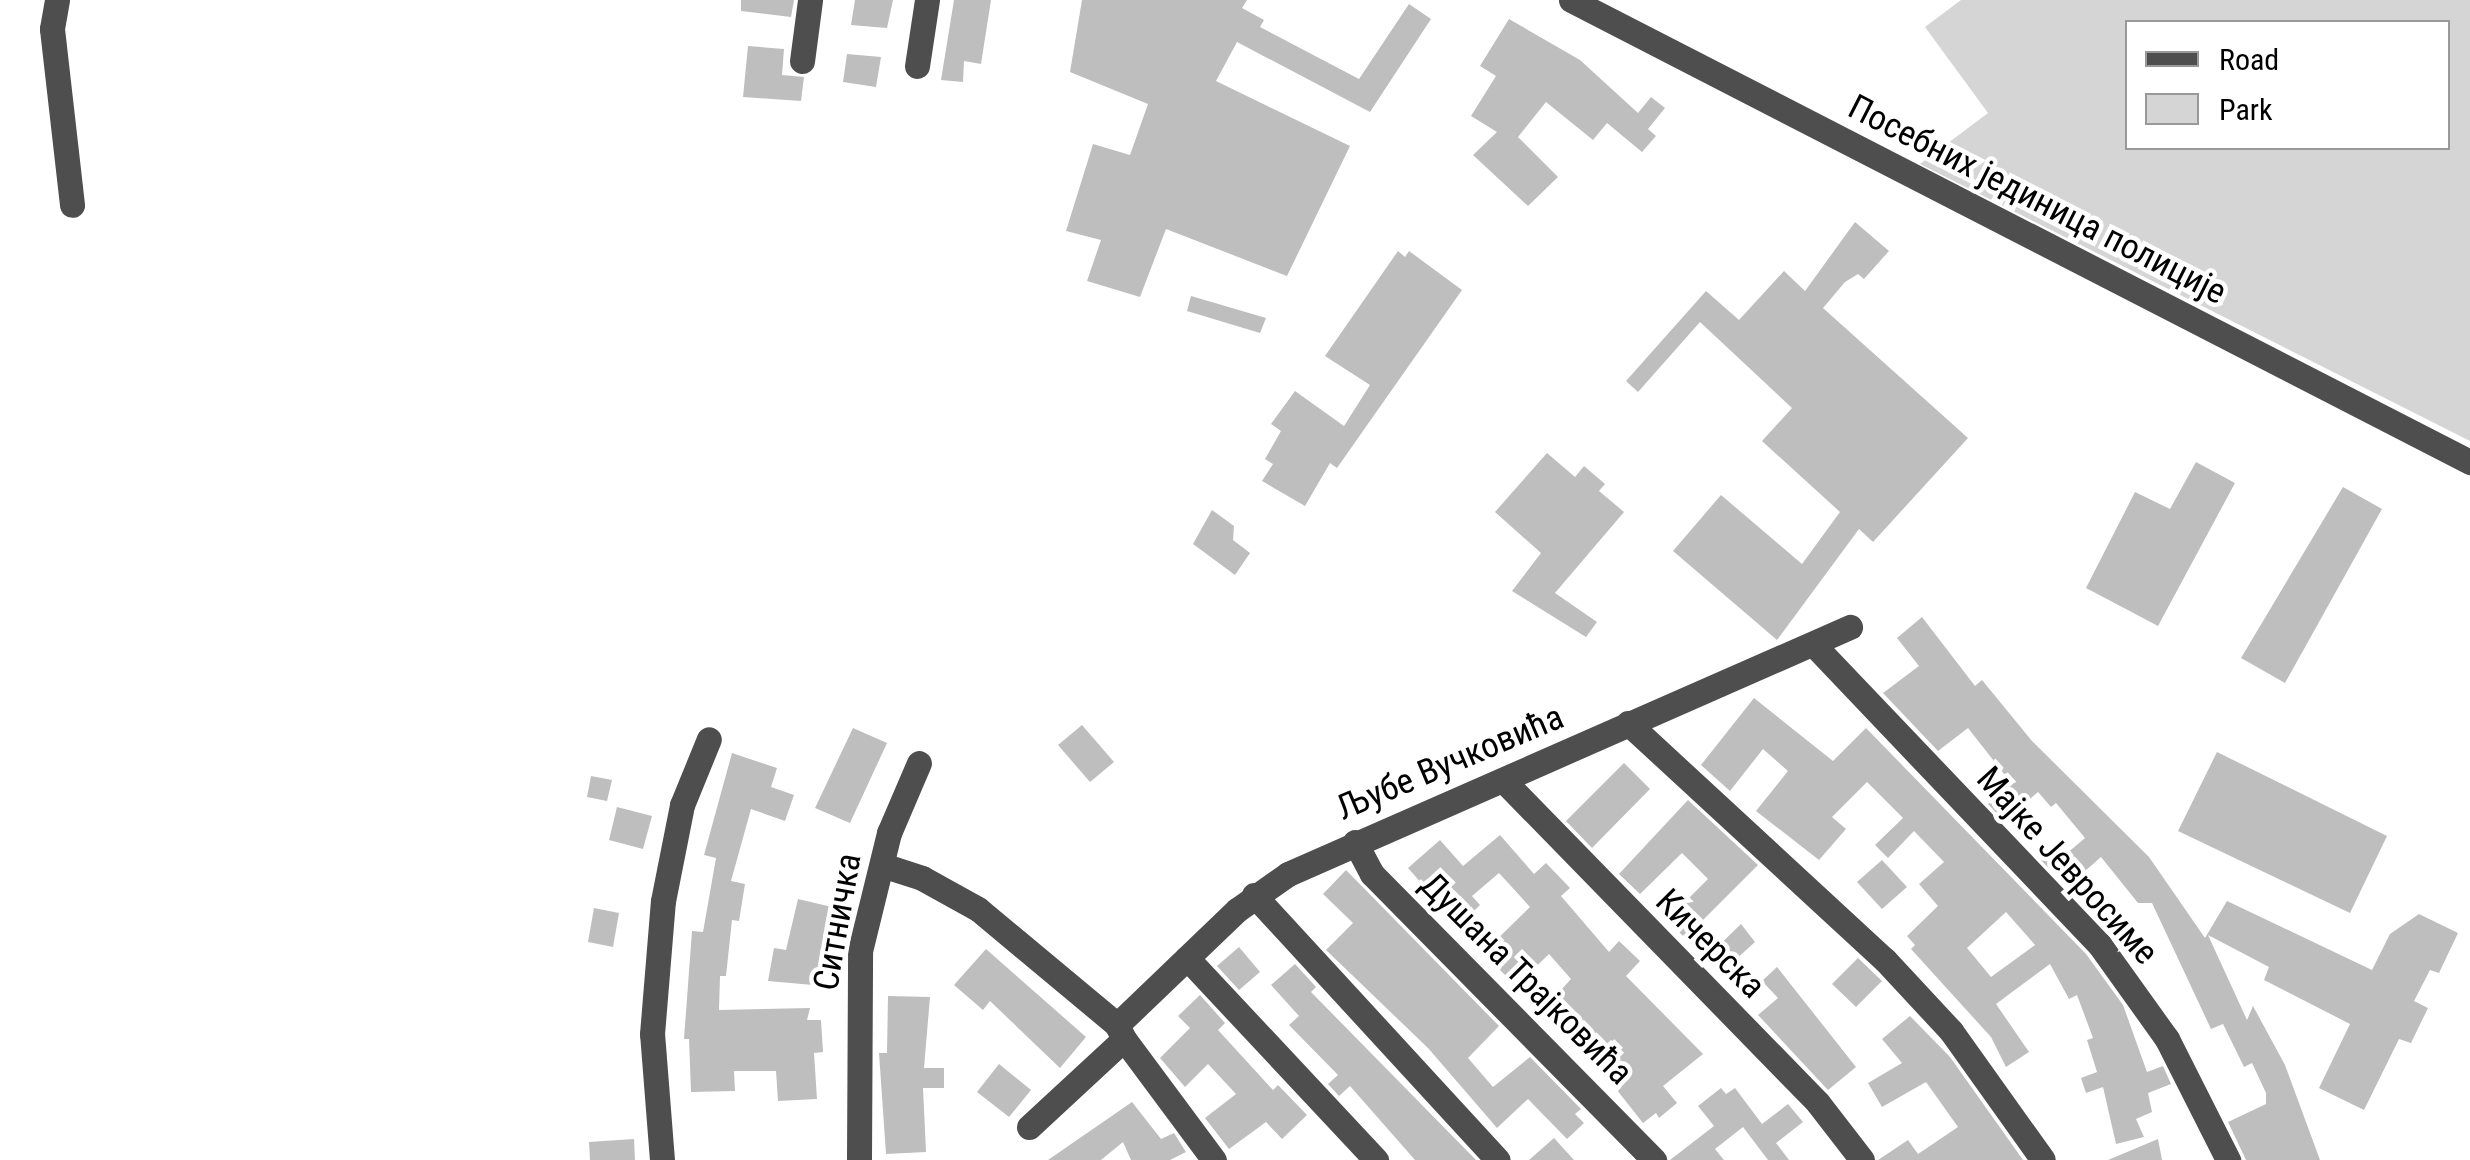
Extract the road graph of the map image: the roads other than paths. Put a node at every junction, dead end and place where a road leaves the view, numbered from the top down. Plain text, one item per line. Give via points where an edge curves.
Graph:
1 (57, 0) edge
2 (810, 0) edge
3 (927, 0) edge
4 (1571, 0) edge
5 (802, 61) dead end
6 (916, 66) dead end
7 (72, 205) dead end
8 (2470, 462) edge
9 (1850, 628) dead end
10 (1816, 646) junction
11 (1628, 723) junction
12 (708, 739) dead end
13 (919, 763) dead end
14 (1504, 782) junction
15 (1355, 842) junction
16 (882, 865) junction
17 (1254, 895) junction
18 (1188, 958) junction
19 (1121, 1032) junction
20 (1028, 1127) dead end
21 (662, 1160) edge
22 (860, 1160) edge
23 (1214, 1160) edge
24 (1376, 1160) edge
25 (1498, 1160) edge
26 (1654, 1160) edge
27 (1862, 1160) edge
28 (2043, 1160) edge
29 (2228, 1160) edge

1 - 7 street via 52,29
2 - 5 street
3 - 6 street
4 - 8 street, Посебних јединица полиције
9 - 10 street, Љубе Вучковића
10 - 11 street, Љубе Вучковића
10 - 29 street, Мајке Јевросиме via 2099,944 2168,1039
11 - 14 street, Љубе Вучковића
11 - 28 street via 1885,960 1952,1031
12 - 21 street via 682,805 663,901 652,1034
13 - 16 street, Ситничка
14 - 15 street, Љубе Вучковића
14 - 27 street, Кичерска via 1818,1103
15 - 17 street, Љубе Вучковића
15 - 26 street, Душана Трајковића via 1372,874
16 - 19 street via 978,909
16 - 22 street, Ситничка via 860,952
17 - 18 street, Љубе Вучковића
17 - 25 street
18 - 19 street, Љубе Вучковића
18 - 24 street
19 - 20 street, Љубе Вучковића
19 - 23 street

